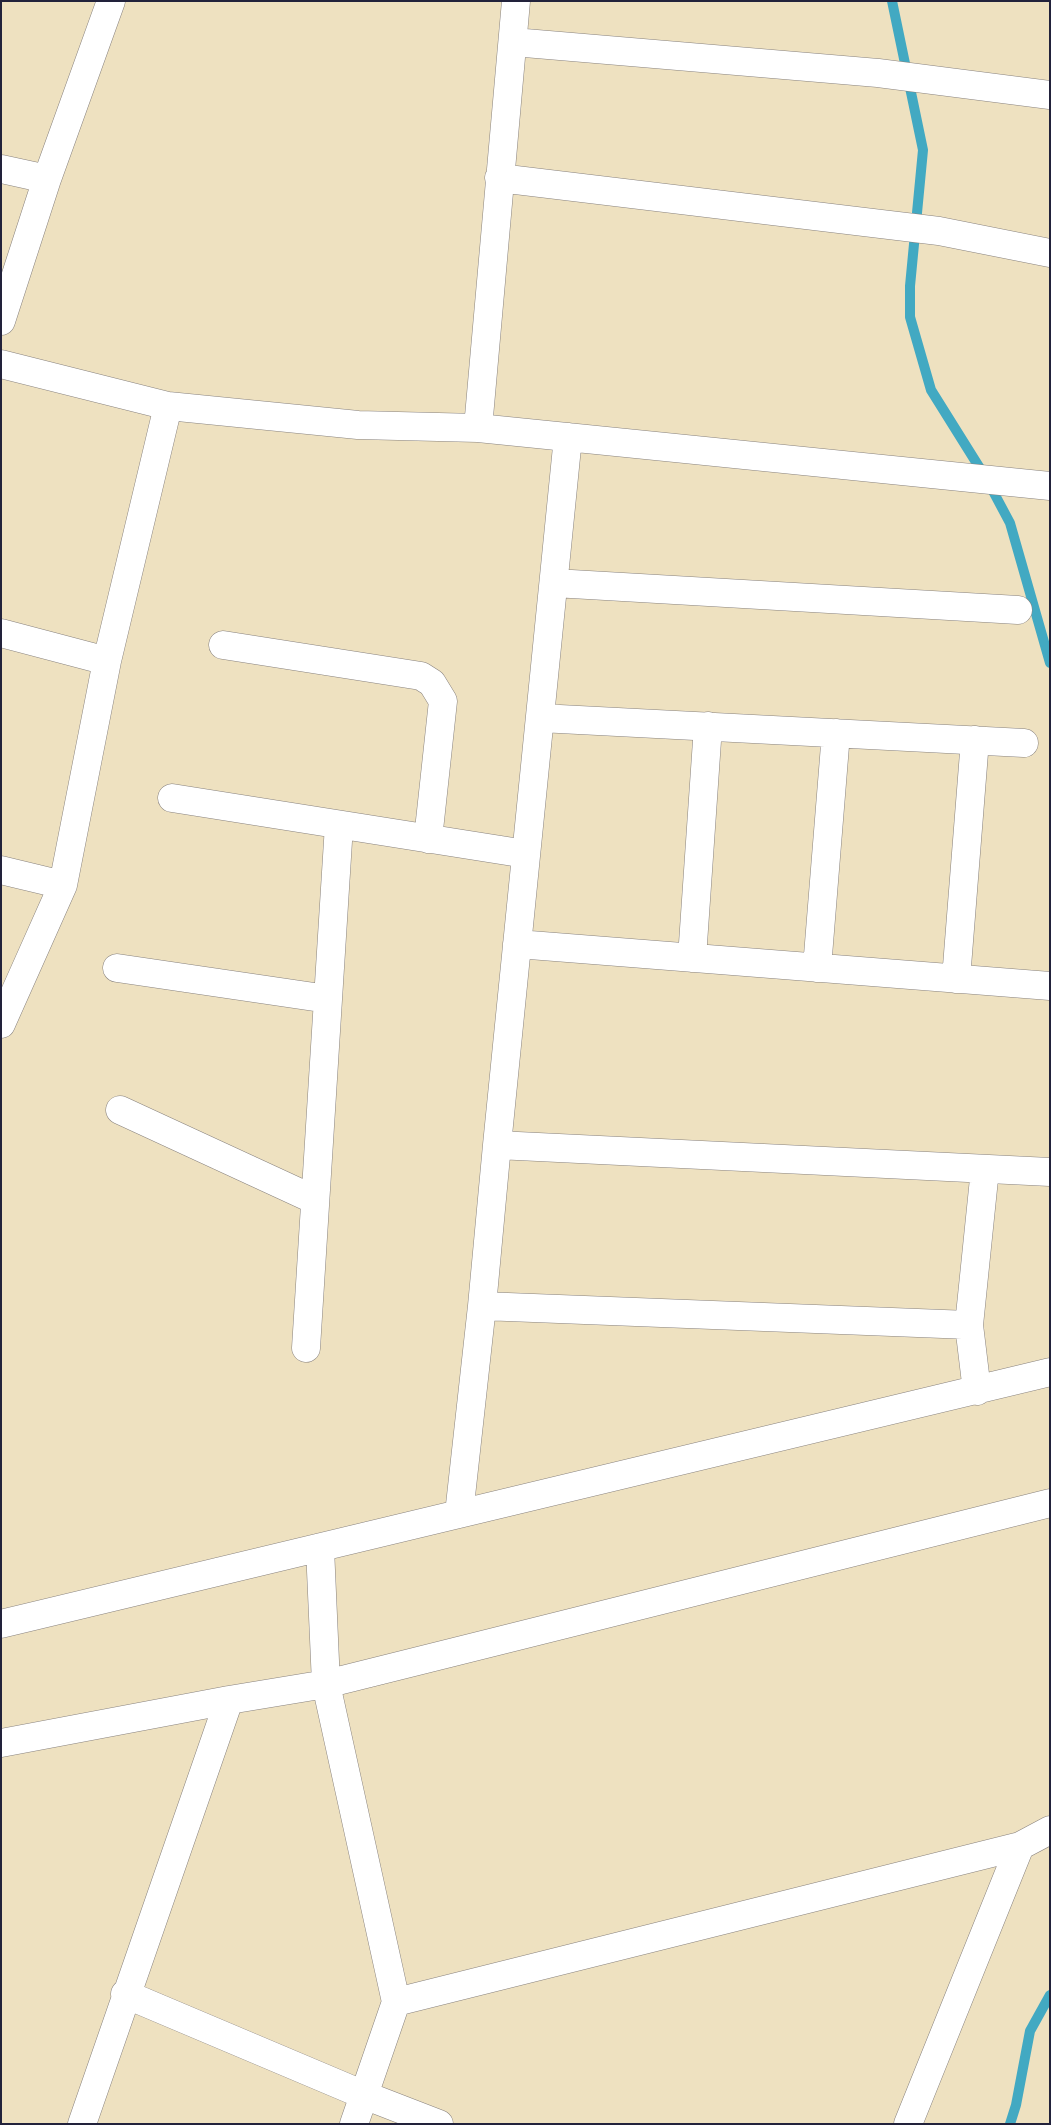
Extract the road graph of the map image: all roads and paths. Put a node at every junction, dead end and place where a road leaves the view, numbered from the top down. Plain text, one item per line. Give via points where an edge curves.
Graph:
1 (111, 1) edge
2 (516, 1) edge
3 (513, 42) junction
4 (1050, 95) edge
5 (1, 169) edge
6 (499, 178) junction
7 (47, 179) junction
8 (1050, 253) edge
9 (1, 320) edge
10 (1, 364) edge
11 (168, 406) junction
12 (478, 428) junction
13 (568, 437) junction
14 (1050, 486) edge
15 (554, 583) junction
16 (1018, 610) dead end
17 (1, 633) edge
18 (223, 645) dead end
19 (107, 661) junction
20 (540, 718) junction
21 (708, 726) junction
22 (836, 733) junction
23 (975, 740) junction
24 (1024, 743) dead end
25 (172, 798) dead end
26 (339, 825) junction
27 (428, 839) junction
28 (526, 854) junction
29 (1, 870) edge
30 (64, 885) junction
31 (517, 944) junction
32 (692, 958) junction
33 (117, 968) dead end
34 (817, 968) junction
35 (956, 979) junction
36 (1050, 986) edge
37 (328, 999) junction
38 (1, 1024) edge
39 (120, 1110) dead end
40 (497, 1145) junction
41 (985, 1169) junction
42 (1050, 1172) edge
43 (315, 1200) junction
44 (482, 1306) junction
45 (969, 1325) junction
46 (306, 1348) dead end
47 (1050, 1372) edge
48 (977, 1391) junction
49 (1050, 1503) edge
50 (459, 1514) junction
51 (320, 1548) junction
52 (1, 1624) edge
53 (326, 1684) junction
54 (229, 1700) junction
55 (1, 1744) edge
56 (1050, 1830) edge
57 (1020, 1846) junction
58 (125, 1994) junction
59 (396, 2002) junction
60 (364, 2095) junction
61 (82, 2124) edge
62 (354, 2124) edge
63 (439, 2124) edge
64 (908, 2124) edge

1 - 7 street
2 - 3 street
3 - 4 street via 878,73
3 - 6 street
5 - 7 street
6 - 8 street via 939,232
6 - 12 street
7 - 9 street
10 - 11 street
11 - 12 street via 358,425
11 - 19 street
12 - 13 street
13 - 14 street
13 - 15 street
15 - 16 street
15 - 20 street
17 - 19 street
18 - 27 street via 421,676 432,683 443,701
19 - 30 street
20 - 21 street
20 - 28 street
21 - 22 street
21 - 32 street
22 - 23 street
22 - 34 street
23 - 24 street
23 - 35 street
25 - 26 street
26 - 27 street
26 - 37 street
27 - 28 street
28 - 31 street
29 - 30 street
30 - 38 street
31 - 32 street
31 - 40 street
32 - 34 street
33 - 37 street
34 - 35 street
35 - 36 street
37 - 43 street
39 - 43 street
40 - 41 street
40 - 44 street
41 - 42 street
41 - 45 street
43 - 46 street
44 - 45 street
44 - 50 street
45 - 48 street
47 - 48 street
48 - 50 street
49 - 53 street
50 - 51 street
51 - 52 street
51 - 53 street
53 - 54 street
53 - 59 street
54 - 55 street
54 - 58 street
56 - 57 street
57 - 59 street
57 - 64 street
58 - 60 street
58 - 61 street
59 - 60 street
60 - 62 street
60 - 63 street

